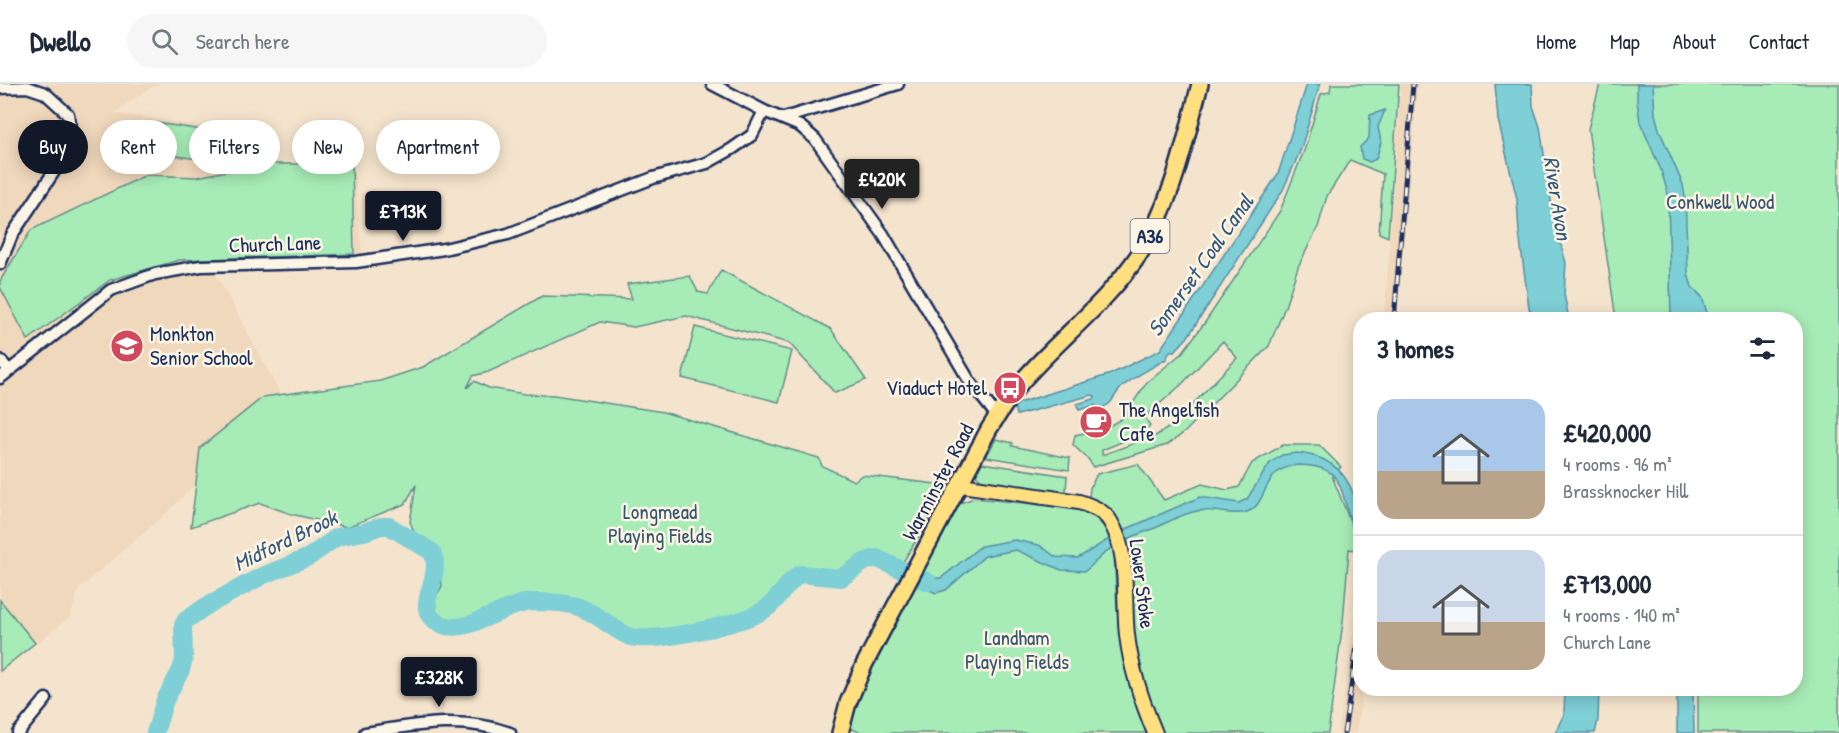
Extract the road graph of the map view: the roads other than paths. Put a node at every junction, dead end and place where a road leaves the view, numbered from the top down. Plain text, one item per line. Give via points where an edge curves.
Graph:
1 (712, 84) edge
2 (898, 84) edge
3 (1200, 84) edge
4 (0, 88) edge
5 (764, 111) junction
6 (784, 118) junction
7 (0, 264) edge
8 (0, 360) edge
9 (9, 370) junction
10 (0, 378) edge
11 (993, 410) junction
12 (961, 485) junction
13 (46, 699) dead end
14 (18, 733) edge
15 (365, 733) edge
16 (510, 733) edge
17 (840, 733) edge
18 (1155, 733) edge

1 - 5 street
2 - 6 street
3 - 11 highway, Warminster Road / A36 via 1174,178 1147,242 1110,292
4 - 7 street via 27,87 45,93 68,114 71,132 57,167 12,235
5 - 6 street
5 - 9 street, Church Lane via 752,135 707,163 642,182 508,234 407,256 356,262 201,266 131,281 94,301
6 - 11 street via 815,139 883,234 970,382
8 - 9 street
9 - 10 street, Church Lane
11 - 12 highway, Warminster Road / A36
12 - 17 highway, Warminster Road / A36 via 864,665
12 - 18 main road, Lower Stoke via 1079,502 1109,519 1119,545 1136,681
13 - 14 street
15 - 16 street via 431,722 471,724

